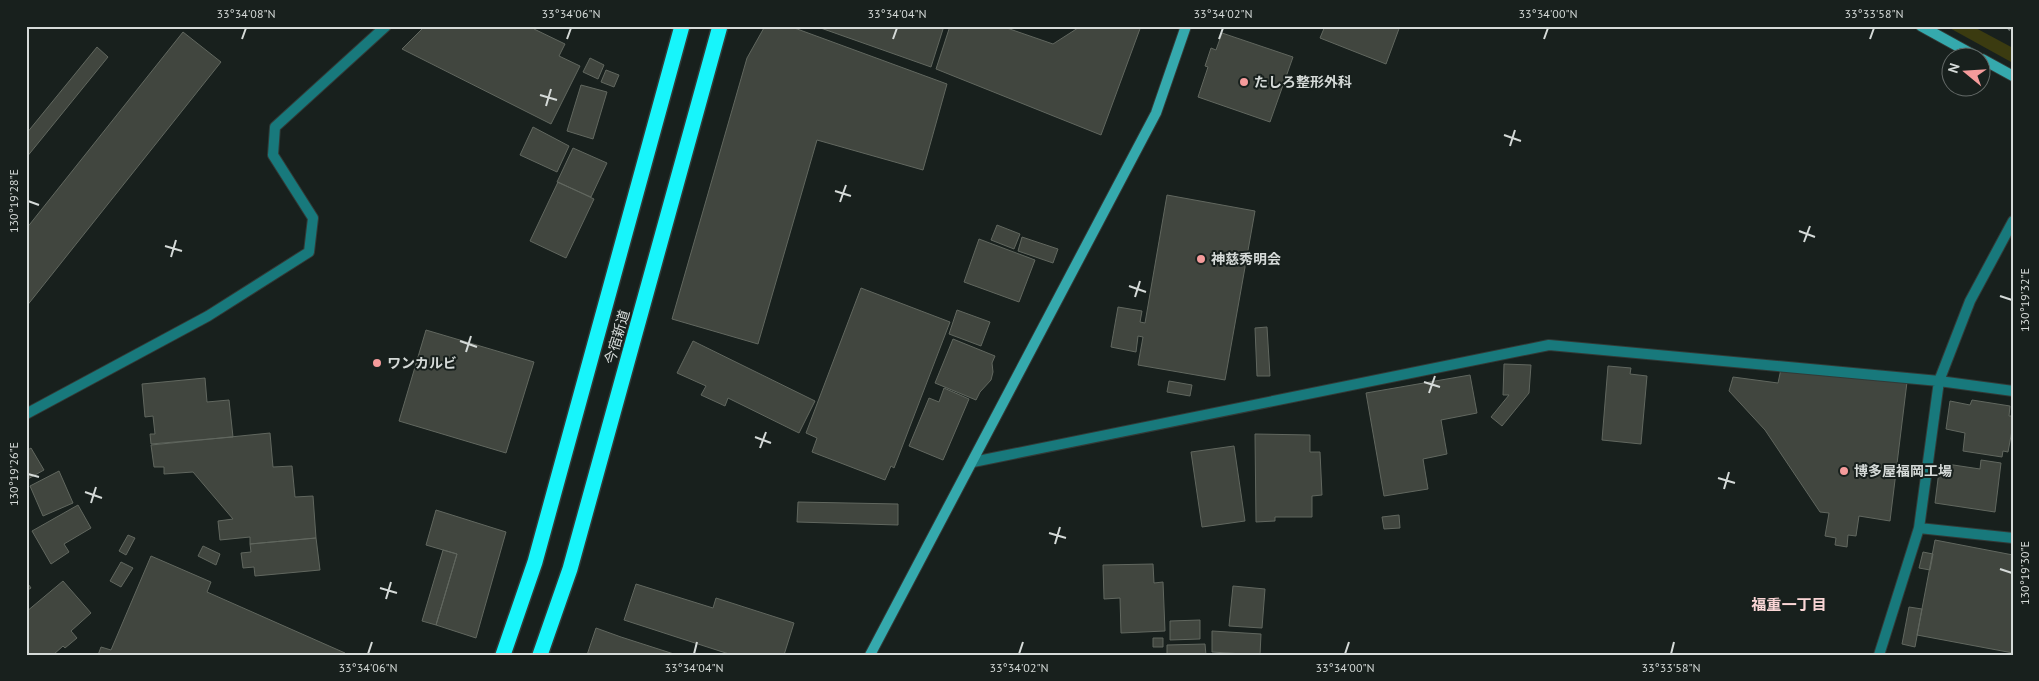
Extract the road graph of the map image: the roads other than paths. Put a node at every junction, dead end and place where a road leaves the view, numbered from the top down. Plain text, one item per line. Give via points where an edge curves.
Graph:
1 (386, 26) edge
2 (682, 26) edge
3 (720, 26) edge
4 (1186, 26) edge
5 (1921, 26) edge
6 (1962, 48) edge
7 (1992, 65) edge
8 (2013, 76) edge
9 (2013, 222) edge
10 (1938, 381) junction
11 (2013, 391) edge
12 (26, 414) edge
13 (973, 462) junction
14 (1919, 528) junction
15 (2013, 538) edge
16 (503, 655) edge
17 (540, 655) edge
18 (870, 655) edge
19 (1880, 655) edge

1 - 12 street via 275,127 273,155 313,218 309,252 208,316
2 - 16 highway, 今宿新道 via 535,562
3 - 17 highway, 今宿新道 via 572,560
4 - 13 street via 1156,113
5 - 6 street
7 - 8 street
9 - 10 street via 1970,301
10 - 11 street
10 - 13 street via 1549,345
10 - 14 street
13 - 18 street
14 - 15 street
14 - 19 street

